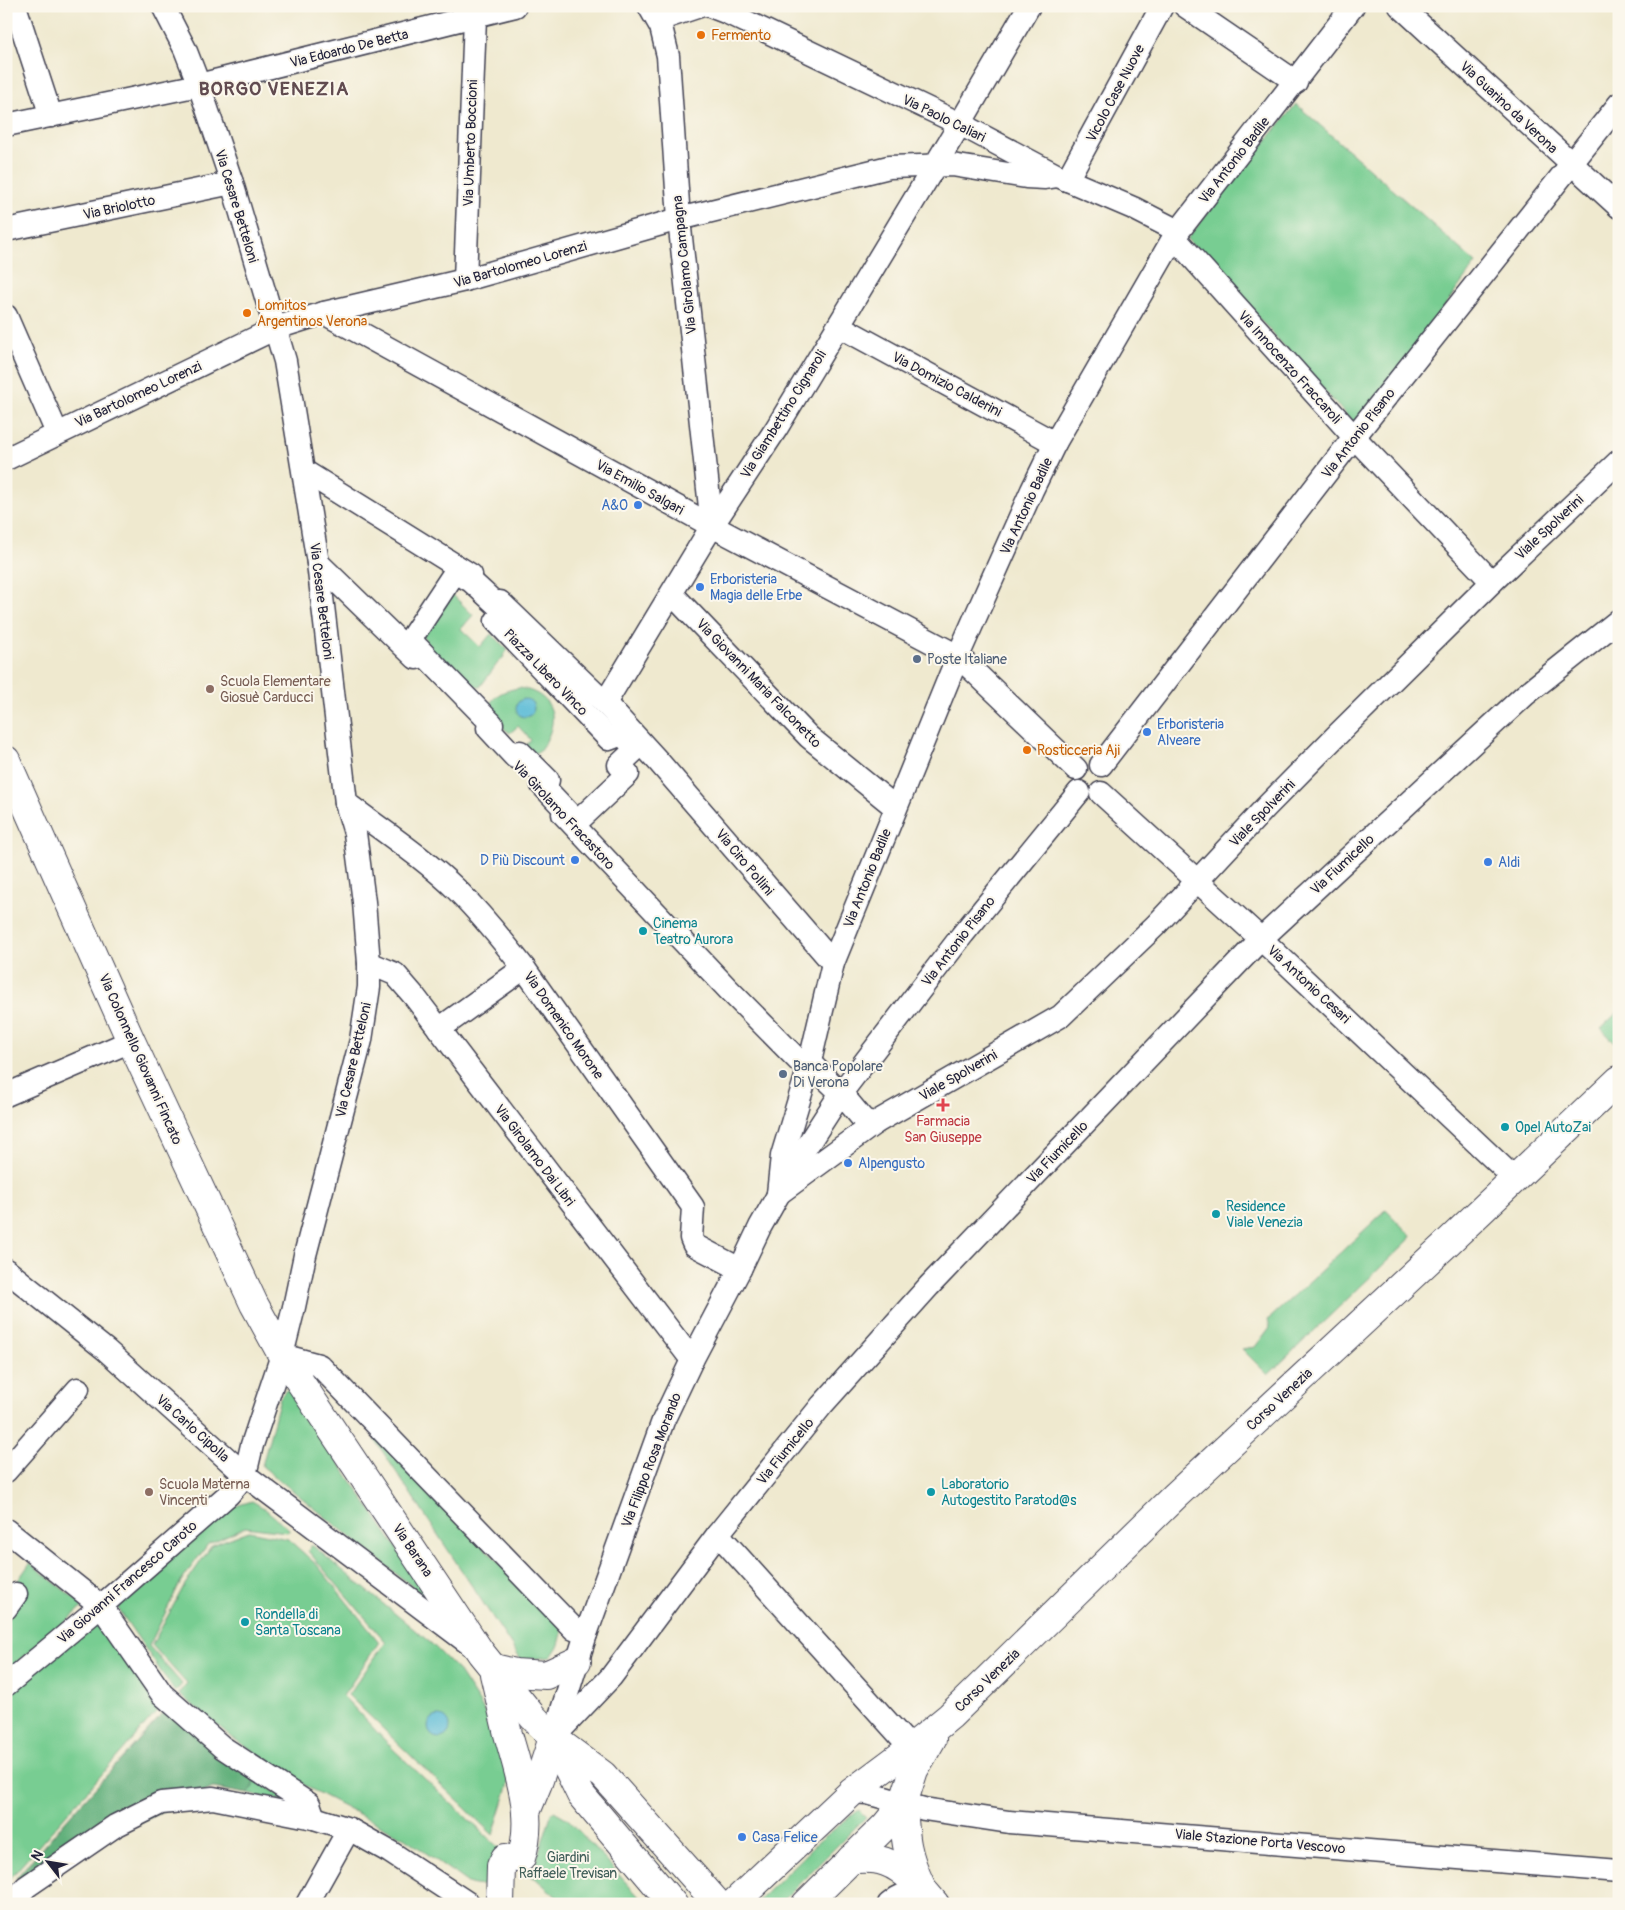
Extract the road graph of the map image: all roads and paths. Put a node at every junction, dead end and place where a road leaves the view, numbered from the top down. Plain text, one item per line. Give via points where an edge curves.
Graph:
1 (15, 6) edge
2 (162, 6) edge
3 (515, 6) edge
4 (700, 6) edge
5 (710, 6) edge
6 (1029, 6) edge
7 (1162, 6) edge
8 (1185, 6) edge
9 (1353, 6) edge
10 (1400, 6) edge
11 (476, 11) edge
12 (653, 13) edge
13 (1296, 82) junction
14 (199, 86) junction
15 (1619, 104) edge
16 (51, 116) junction
17 (960, 124) junction
18 (6, 125) edge
19 (935, 164) junction
20 (1570, 164) junction
21 (1063, 178) junction
22 (232, 183) junction
23 (1619, 207) edge
24 (679, 219) junction
25 (6, 230) edge
26 (1176, 234) junction
27 (465, 280) junction
28 (324, 313) junction
29 (6, 316) edge
30 (838, 326) junction
31 (276, 328) junction
32 (57, 433) junction
33 (1354, 437) junction
34 (1055, 443) junction
35 (6, 459) edge
36 (1619, 461) edge
37 (304, 471) junction
38 (712, 526) junction
39 (318, 563) junction
40 (1492, 582) junction
41 (672, 594) junction
42 (1619, 620) edge
43 (958, 656) junction
44 (605, 703) junction
45 (6, 760) edge
46 (658, 760) joint
47 (1101, 765) junction
48 (1076, 768) junction
49 (547, 780) joint
50 (1090, 793) junction
51 (346, 803) junction
52 (895, 807) junction
53 (1198, 881) junction
54 (1261, 939) junction
55 (368, 963) junction
56 (832, 963) junction
57 (524, 968) junction
58 (439, 1029) junction
59 (131, 1041) junction
60 (809, 1067) junction
61 (1619, 1080) edge
62 (842, 1093) junction
63 (7, 1094) edge
64 (875, 1123) junction
65 (1514, 1178) junction
66 (778, 1194) junction
67 (740, 1268) junction
68 (6, 1270) edge
69 (282, 1355) junction
70 (692, 1360) junction
71 (78, 1389) dead end
72 (6, 1471) edge
73 (245, 1475) junction
74 (6, 1530) edge
75 (718, 1534) junction
76 (101, 1606) junction
77 (586, 1634) junction
78 (487, 1660) junction
79 (577, 1661) junction
80 (6, 1685) edge
81 (943, 1722) junction
82 (553, 1738) junction
83 (911, 1748) junction
84 (852, 1792) junction
85 (903, 1804) junction
86 (526, 1811) junction
87 (314, 1818) junction
88 (349, 1830) junction
89 (851, 1859) junction
90 (1619, 1871) edge
91 (928, 1895) edge
92 (500, 1903) edge
93 (11, 1904) edge
94 (307, 1904) edge
95 (469, 1904) edge
96 (673, 1904) edge
97 (718, 1904) edge
98 (733, 1904) edge
99 (806, 1904) edge
100 (889, 1904) edge

1 - 16 street
2 - 14 street, Via Cesare Betteloni
3 - 11 street, Via Edoardo De Betta
4 - 12 street
5 - 17 street, Via Paolo Caliari
6 - 17 street, Via Giambettino Cignaroli
7 - 21 street, Vicolo Case Nuove
8 - 13 street
9 - 13 street, Via Antonio Badile
10 - 20 street, Via Guarino da Verona
11 - 14 street, Via Edoardo De Betta
11 - 27 street, Via Umberto Boccioni
12 - 24 street, Via Girolamo Campagna via 668,56
13 - 26 street, Via Antonio Badile
14 - 16 street, Via Edoardo De Betta
14 - 22 street, Via Cesare Betteloni
15 - 20 street, Via Antonio Pisano
16 - 18 street, Via Edoardo De Betta
17 - 19 street, Via Giambettino Cignaroli
17 - 21 street, Via Paolo Caliari
19 - 21 street, Via Bartolomeo Lorenzi via 1026,177
19 - 24 street, Via Bartolomeo Lorenzi via 888,167
19 - 30 street, Via Giambettino Cignaroli
20 - 23 street, Via Guarino da Verona
20 - 33 street, Via Antonio Pisano
21 - 26 street, Via Paolo Caliari via 1133,208
22 - 25 street, Via Briolotto
22 - 31 street, Via Cesare Betteloni
24 - 27 street, Via Bartolomeo Lorenzi
24 - 38 street, Via Girolamo Campagna
26 - 33 street, Via Innocenzo Fraccaroli
26 - 34 street, Via Antonio Badile
27 - 28 street, Via Bartolomeo Lorenzi
28 - 31 street, Via Bartolomeo Lorenzi
28 - 38 street, Via Emilio Salgari
29 - 32 street
30 - 34 street, Via Domizio Calderini
30 - 38 street, Via Giambettino Cignaroli
31 - 32 street, Via Bartolomeo Lorenzi
31 - 37 street, Via Cesare Betteloni
32 - 35 street, Via Bartolomeo Lorenzi
33 - 40 street, Via Innocenzo Fraccaroli
33 - 47 street, Via Antonio Pisano
34 - 43 street, Via Antonio Badile
36 - 40 street, Viale Spolverini
37 - 39 street, Via Cesare Betteloni
37 - 44 street, Piazza Libero Vinco via 474,577
38 - 41 street, Via Giambettino Cignaroli
38 - 43 street, Via Emilio Salgari
39 - 51 street, Via Cesare Betteloni
39 - 60 street, Via Girolamo Fracastoro via 400,642 728,989
40 - 53 street, Viale Spolverini via 1266,807
41 - 44 street, Via Giambettino Cignaroli
41 - 52 street, Via Giovanni Maria Falconetto via 809,737
42 - 54 street, Via Fiumicello via 1525,695
43 - 48 street
43 - 52 street, Via Antonio Badile
44 - 46 street, Piazza Libero Vinco
45 - 59 main road, Via Colonnello Giovanni Fincato
46 - 56 street, Via Ciro Pollini
47 - 48 street via 1088,762
47 - 50 street via 1108,779 1106,787
48 - 50 street via 1073,781
49 - 49 street, Piazza Libero Vinco via 520,752 515,757 488,728 492,724 410,640 455,572 470,581 508,616 496,621 609,739 622,734 636,749 619,765 628,774 577,822 542,786
50 - 53 street, Via Antonio Cesari
50 - 62 street, Via Antonio Pisano via 963,934
51 - 55 street, Via Cesare Betteloni via 355,833
51 - 57 street, Via Domenico Morone via 457,890
52 - 56 street, Via Antonio Badile
53 - 54 street, Via Antonio Cesari
53 - 64 street, Viale Spolverini via 1061,1016
54 - 65 street, Via Antonio Cesari
54 - 75 street, Via Fiumicello via 929,1286 822,1405
55 - 58 street, Via Girolamo Dai Libri via 396,974
55 - 69 street, Via Cesare Betteloni via 369,987 361,1040
56 - 60 street, Via Antonio Badile
57 - 58 street
57 - 67 street, Via Domenico Morone via 693,1207 691,1238 694,1246
58 - 70 street, Via Girolamo Dai Libri
59 - 63 street
59 - 69 main road, Via Colonnello Giovanni Fincato via 254,1304
60 - 62 street
60 - 66 street, Via Filippo Rosa Morando via 782,1156
61 - 65 main road, Corso Venezia
62 - 64 street via 865,1121
62 - 66 street, Via Filippo Rosa Morando
64 - 66 street, Via Filippo Rosa Morando
65 - 81 main road, Corso Venezia via 1174,1497
66 - 67 street, Via Filippo Rosa Morando
67 - 70 street, Via Filippo Rosa Morando
68 - 73 street, Via Carlo Cipolla via 106,1350
69 - 73 street
69 - 77 street via 318,1365 574,1629
69 - 78 main road, Via Barana
70 - 77 street, Via Filippo Rosa Morando via 663,1421
71 - 72 street
73 - 76 street, Via Giovanni Francesco Caroto via 235,1488
73 - 78 street, Via Carlo Cipolla
74 - 76 street
75 - 82 street, Via Fiumicello via 611,1678
75 - 83 street
76 - 80 street, Via Giovanni Francesco Caroto
76 - 87 street via 162,1694 222,1747 309,1804
77 - 79 street, Via Filippo Rosa Morando
78 - 79 main road via 515,1674 546,1675
78 - 82 main road, Via Barana
78 - 86 main road via 524,1790
79 - 82 street, Via Filippo Rosa Morando
81 - 83 main road, Corso Venezia
81 - 85 main road, Corso Venezia via 914,1770
82 - 86 main road
82 - 96 main road, Via Barana via 581,1796
82 - 97 main road, Via Barana via 603,1774
83 - 84 main road, Corso Venezia
83 - 85 street
84 - 85 street
84 - 98 main road, Corso Venezia
85 - 89 main road, Corso Venezia
85 - 90 street, Viale Stazione Porta Vescovo via 1009,1822
85 - 91 main road via 909,1860
86 - 92 main road via 513,1859 502,1866
87 - 88 street
87 - 93 street via 212,1798 161,1803 115,1826 26,1886
88 - 94 street
88 - 95 street via 390,1852
89 - 91 main road via 879,1860 896,1868
89 - 99 main road, Corso Venezia
91 - 100 street via 897,1898

